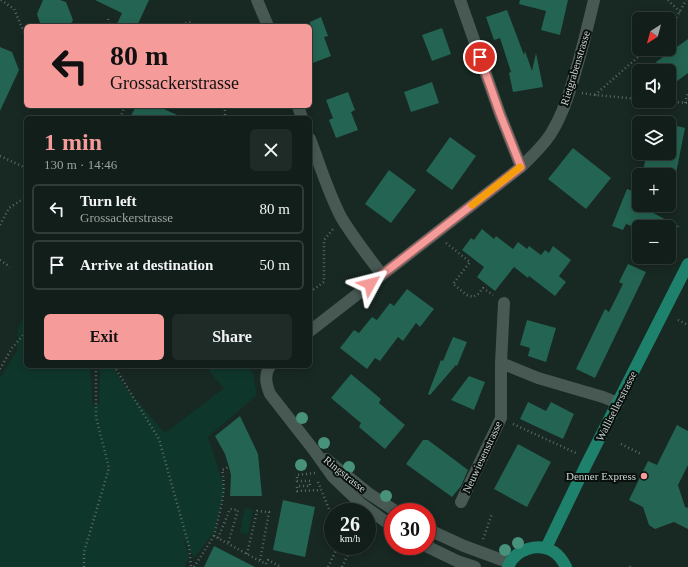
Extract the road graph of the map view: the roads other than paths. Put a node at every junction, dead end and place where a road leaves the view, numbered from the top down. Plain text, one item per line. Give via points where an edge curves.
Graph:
1 (257, 0) edge
2 (460, 0) edge
3 (594, 0) edge
4 (267, 24) edge
5 (312, 145) edge
6 (521, 167) junction
7 (688, 264) edge
8 (382, 274) junction
9 (504, 303) road end
10 (312, 329) edge
11 (501, 363) junction
12 (267, 368) edge
13 (618, 403) junction
14 (313, 449) junction
15 (461, 502) dead end
16 (384, 503) edge
17 (384, 520) edge
18 (436, 533) edge
19 (546, 548) junction
20 (436, 551) edge
21 (509, 565) edge
22 (474, 567) edge
23 (566, 567) edge

1 - 4 street
2 - 6 street
3 - 6 street, Rietgrabenstrasse via 570,90 559,118 537,152
5 - 8 street via 326,186 342,217
6 - 8 street, Rietgrabenstrasse
7 - 13 main road, Wallisellerstrasse
8 - 10 street, Rietgrabenstrasse
9 - 11 street, Neuwiesenstrasse
11 - 13 street via 538,378
11 - 15 street, Neuwiesenstrasse via 501,418
12 - 14 street, Ringstrasse via 266,381 270,394
13 - 19 main road, Wallisellerstrasse
14 - 16 street, Ringstrasse
14 - 17 street, Ringstrasse via 334,477 360,503
18 - 21 street
19 - 21 main road via 535,547 525,550 516,555
19 - 23 main road via 561,558
20 - 22 street

